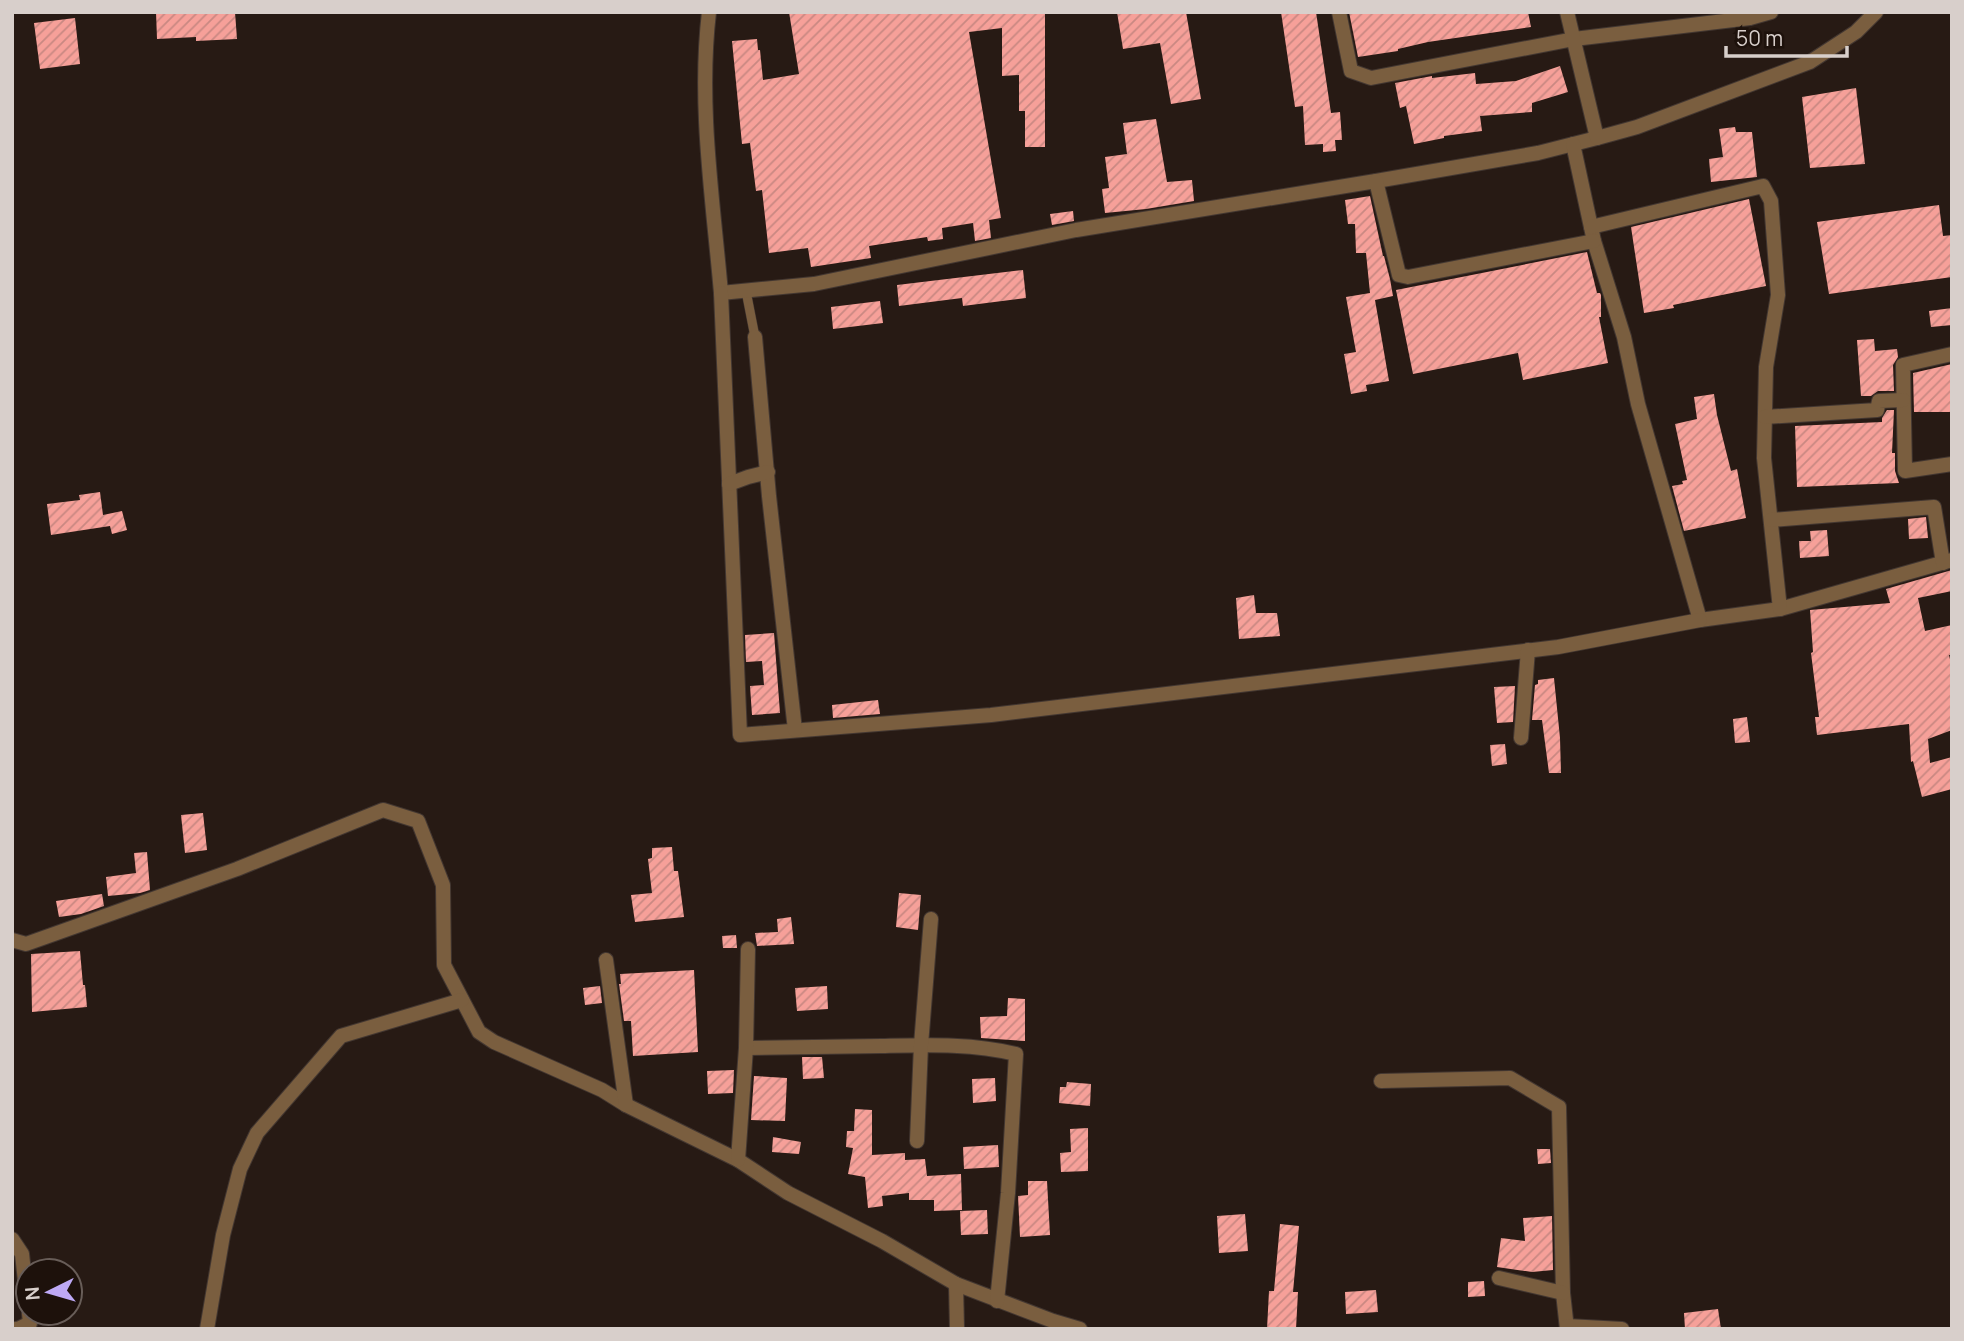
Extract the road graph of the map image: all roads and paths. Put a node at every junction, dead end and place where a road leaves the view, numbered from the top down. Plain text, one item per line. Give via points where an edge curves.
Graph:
1 (709, 12) edge
2 (1339, 12) edge
3 (1567, 12) edge
4 (1771, 12) edge
5 (1876, 12) edge
6 (1574, 39) junction
7 (1597, 138) junction
8 (1573, 144) junction
9 (1376, 181) junction
10 (1592, 234) junction
11 (746, 291) junction
12 (721, 293) junction
13 (755, 337) joint
14 (1952, 354) edge
15 (1903, 400) junction
16 (1765, 417) junction
17 (1952, 464) edge
18 (768, 472) junction
19 (729, 484) junction
20 (1771, 520) junction
21 (1947, 562) edge
22 (1780, 609) junction
23 (1700, 620) junction
24 (1528, 650) junction
25 (795, 730) junction
26 (1521, 738) dead end
27 (931, 919) dead end
28 (12, 940) edge
29 (748, 949) dead end
30 (606, 960) dead end
31 (462, 1000) junction
32 (921, 1045) junction
33 (746, 1048) junction
34 (1381, 1081) dead end
35 (626, 1105) junction
36 (917, 1141) dead end
37 (738, 1160) junction
38 (12, 1239) edge
39 (22, 1257) edge
40 (1499, 1278) dead end
41 (956, 1284) junction
42 (1563, 1293) junction
43 (997, 1301) junction
44 (1054, 1325) edge
45 (1567, 1327) edge
46 (207, 1329) edge
47 (957, 1329) edge
48 (1080, 1329) edge
49 (1622, 1329) edge

1 - 12 street via 707,142
2 - 6 street via 1352,71 1371,78
3 - 6 street
4 - 6 street via 1750,19
5 - 7 street via 1856,32 1810,62
6 - 7 street
7 - 8 street
8 - 9 street
8 - 10 street
9 - 10 street via 1399,275 1408,277
9 - 11 street via 1076,230 814,284
10 - 16 street via 1763,186 1771,201 1778,295 1766,367
10 - 23 street
11 - 12 street
11 - 13 lane
12 - 19 street
13 - 18 street
14 - 15 street via 1903,365
15 - 16 street via 1879,401 1877,410
15 - 17 street via 1905,471
16 - 20 street
18 - 19 street
18 - 25 street
19 - 25 street via 740,735
20 - 21 street via 1934,507
20 - 22 street
21 - 22 street
22 - 23 street
23 - 24 street
24 - 25 street via 991,715
24 - 26 street
27 - 32 street
28 - 31 street via 26,944 38,940 237,869 383,810 418,821 443,885 444,965
29 - 33 street
30 - 35 street
31 - 35 street via 479,1032 494,1042
31 - 46 street via 341,1036 257,1133 240,1169 223,1235
32 - 33 street
32 - 36 street
32 - 43 street via 1016,1054
33 - 37 street
34 - 42 street via 1510,1078 1559,1107
35 - 37 street
37 - 41 street via 788,1193
38 - 39 street
40 - 42 street
41 - 43 street
41 - 47 street
42 - 45 street
43 - 44 street
44 - 48 street
45 - 49 street

